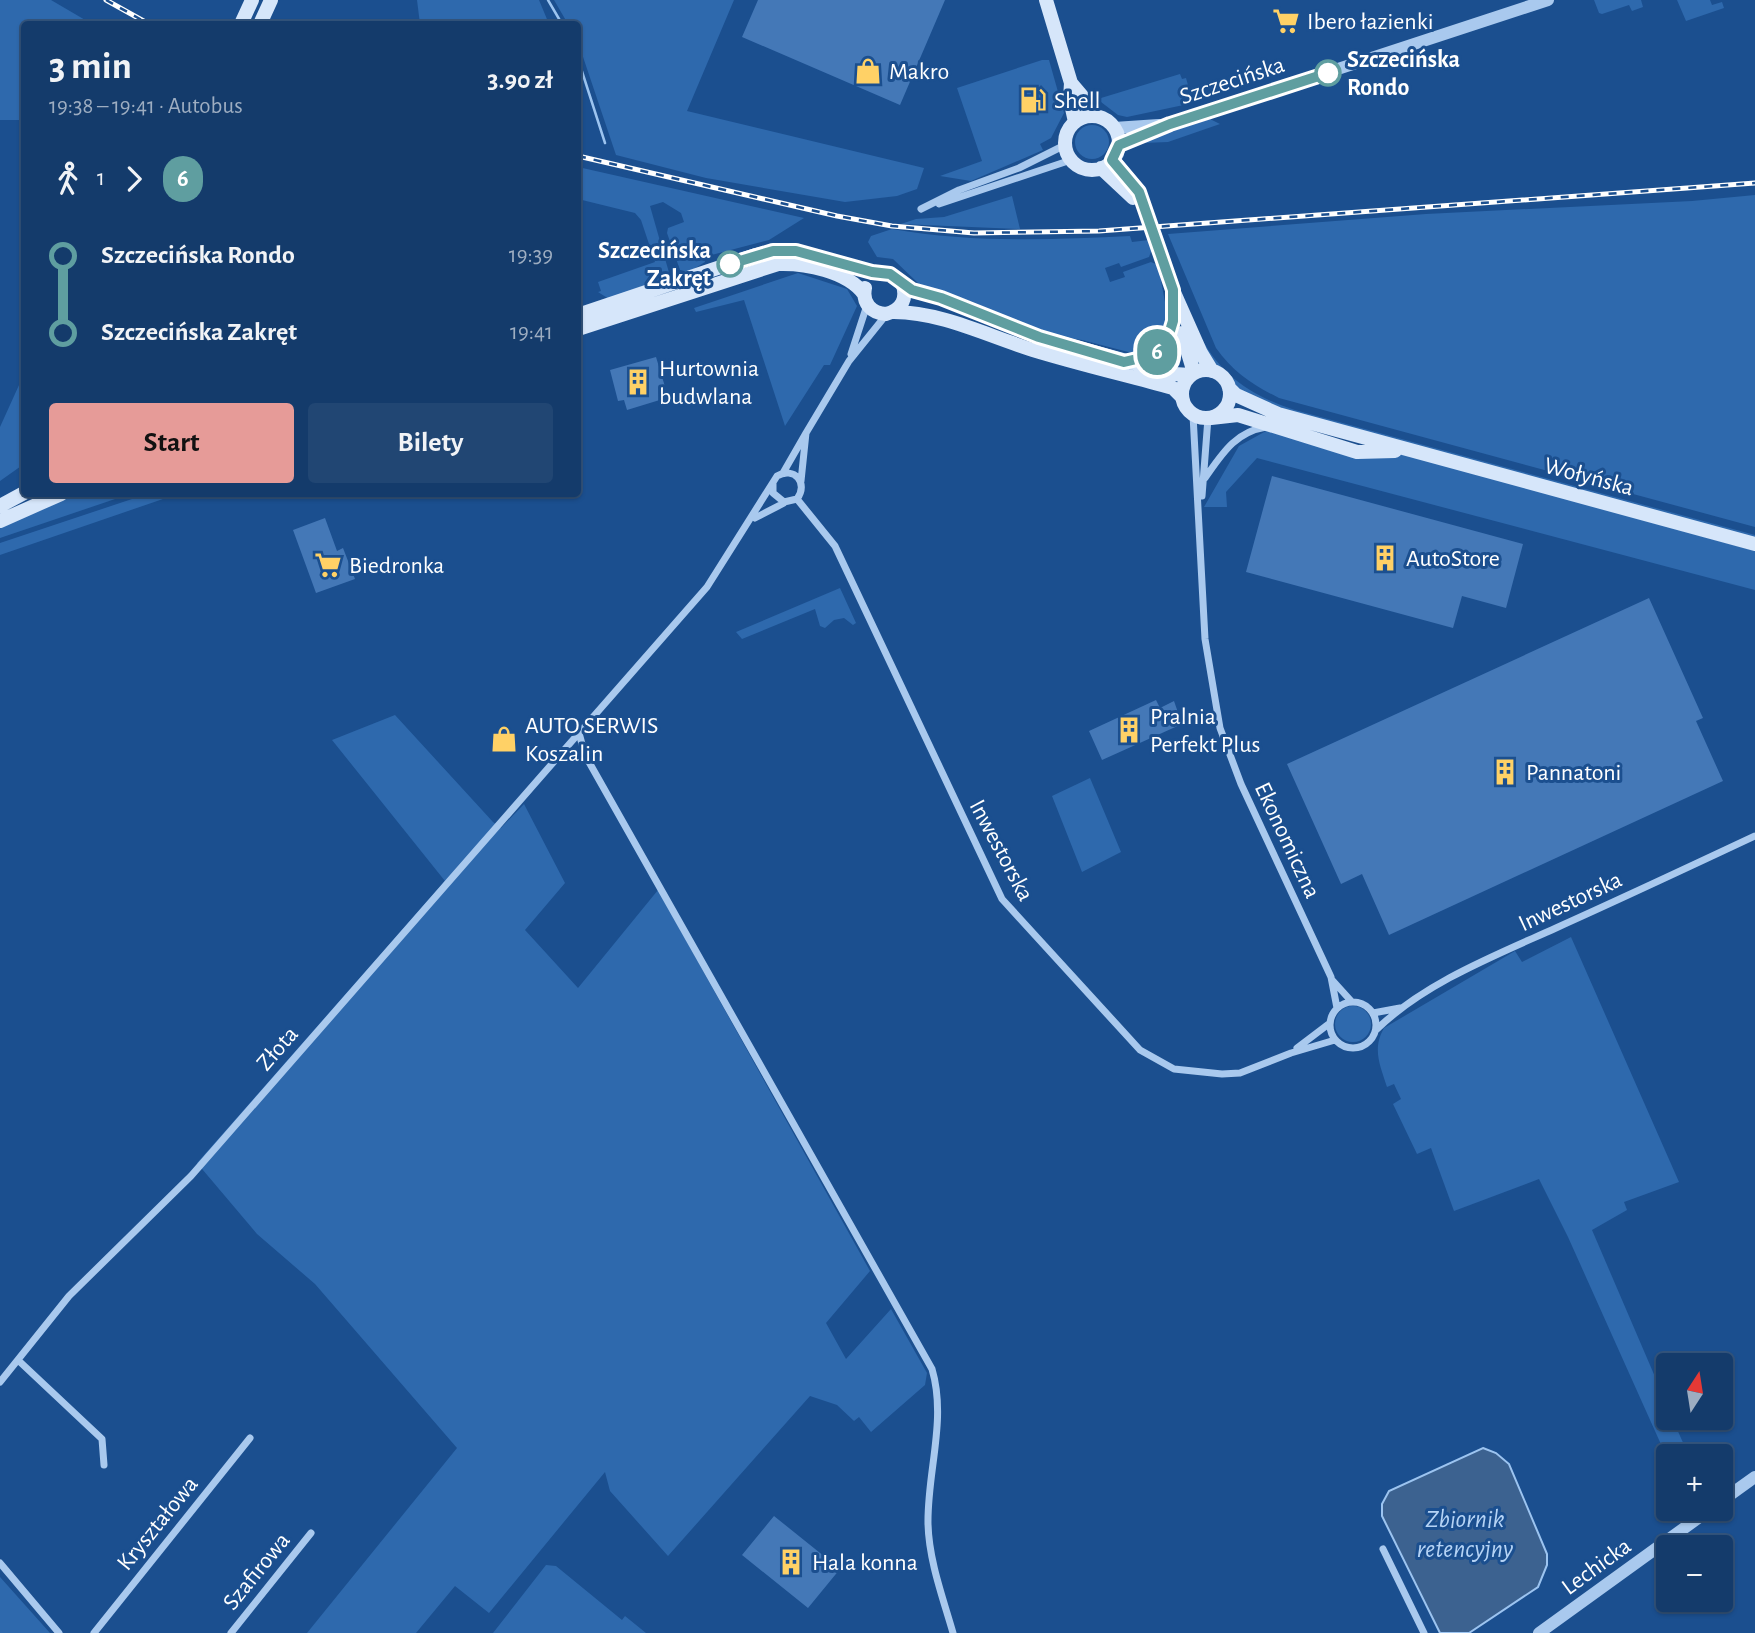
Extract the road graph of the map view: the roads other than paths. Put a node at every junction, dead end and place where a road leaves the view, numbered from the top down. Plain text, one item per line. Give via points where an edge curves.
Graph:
1 (252, 0) edge
2 (271, 0) edge
3 (1046, 0) edge
4 (1548, 0) edge
5 (242, 21) edge
6 (261, 21) edge
7 (1071, 83) junction
8 (1091, 116) junction
9 (1075, 122) junction
10 (1170, 124) junction
11 (1114, 128) junction
12 (1065, 145) junction
13 (1119, 145) junction
14 (1072, 160) junction
15 (1107, 164) junction
16 (880, 273) junction
17 (902, 283) junction
18 (1174, 297) junction
19 (865, 299) junction
20 (890, 313) junction
21 (581, 314) edge
22 (581, 328) edge
23 (849, 360) junction
24 (1124, 362) junction
25 (1212, 371) junction
26 (1193, 374) junction
27 (1229, 388) junction
28 (1182, 397) junction
29 (1204, 417) junction
30 (1270, 427) junction
31 (806, 433) junction
32 (1410, 450) junction
33 (783, 473) junction
34 (1205, 478) junction
35 (801, 481) junction
36 (772, 484) junction
37 (21, 495) edge
38 (54, 497) edge
39 (797, 499) junction
40 (786, 502) junction
41 (0, 506) edge
42 (1200, 507) junction
43 (751, 520) junction
44 (0, 521) edge
45 (1755, 544) edge
46 (579, 733) junction
47 (1755, 836) edge
48 (1331, 977) junction
49 (1352, 1002) junction
50 (1404, 1006) junction
51 (1337, 1008) junction
52 (1373, 1013) junction
53 (1330, 1023) junction
54 (1376, 1030) junction
55 (1335, 1040) junction
56 (1291, 1053) junction
57 (19, 1361) junction
58 (0, 1382) edge
59 (250, 1438) dead end
60 (104, 1465) dead end
61 (1755, 1477) edge
62 (1733, 1493) edge
63 (1694, 1521) edge
64 (311, 1533) dead end
65 (1383, 1549) dead end
66 (0, 1563) edge
67 (59, 1633) edge
68 (94, 1633) edge
69 (231, 1633) edge
70 (953, 1633) edge
71 (1424, 1633) edge
72 (1539, 1633) edge

1 - 5 main road
2 - 6 main road
3 - 7 main road
4 - 10 street, Szczecińska
7 - 8 main road
7 - 9 main road
8 - 9 main road
8 - 11 main road
9 - 12 main road
10 - 11 street, Szczecińska
10 - 13 street, Szczecińska
11 - 13 main road
12 - 14 main road
12 - 14 street via 924,208
13 - 15 main road
14 - 15 main road via 1085,169
15 - 18 main road via 1143,209
16 - 17 main road
16 - 19 main road via 868,281
16 - 21 main road via 808,253 773,251
17 - 20 main road via 905,297
17 - 24 main road via 1039,337
18 - 24 main road via 1166,344 1154,355
18 - 25 main road
18 - 26 main road
19 - 20 main road via 875,312
19 - 22 main road via 844,277 799,264 778,264
19 - 23 street
20 - 23 street
20 - 28 main road via 918,312 1035,351 1173,388
23 - 31 street
24 - 26 main road
25 - 26 main road
25 - 27 main road
26 - 28 main road via 1183,386
27 - 29 main road via 1225,408
27 - 32 main road, Wołyńska via 1278,414
28 - 29 main road via 1186,408
29 - 30 main road, Wołyńska via 1238,415
29 - 34 street, Ekonomiczna
29 - 42 street, Ekonomiczna
30 - 32 main road, Wołyńska via 1357,452
30 - 34 street via 1242,435 1225,449
31 - 33 street
31 - 35 street
32 - 45 main road, Wołyńska
33 - 35 street via 794,474
33 - 36 street
34 - 42 street, Ekonomiczna
35 - 39 street
36 - 40 street via 776,497
36 - 43 street, Złota
37 - 41 main road
38 - 44 main road
39 - 40 street
39 - 56 street, Inwestorska via 835,546 988,875 1016,916 1140,1050 1157,1062 1202,1074 1240,1073
40 - 43 street
42 - 48 street, Ekonomiczna via 1205,639 1220,728 1241,784
43 - 46 street, Złota via 707,587
46 - 57 street, Złota via 191,1176 69,1296
46 - 70 street via 585,755 932,1369 937,1419 928,1525
47 - 50 street, Inwestorska via 1516,946
48 - 49 street, Ekonomiczna
48 - 51 street, Ekonomiczna
49 - 51 street
49 - 52 street via 1364,1004
50 - 52 street, Inwestorska
50 - 54 street, Inwestorska
51 - 53 street
52 - 54 street
53 - 55 street
53 - 56 street, Inwestorska
54 - 55 street via 1361,1047
55 - 56 street, Inwestorska
57 - 58 street, Złota
57 - 60 street via 103,1439
59 - 68 street, Kryształowa
61 - 62 street
63 - 72 street, Lechicka
64 - 69 street, Szafirowa
65 - 71 street
66 - 67 street

